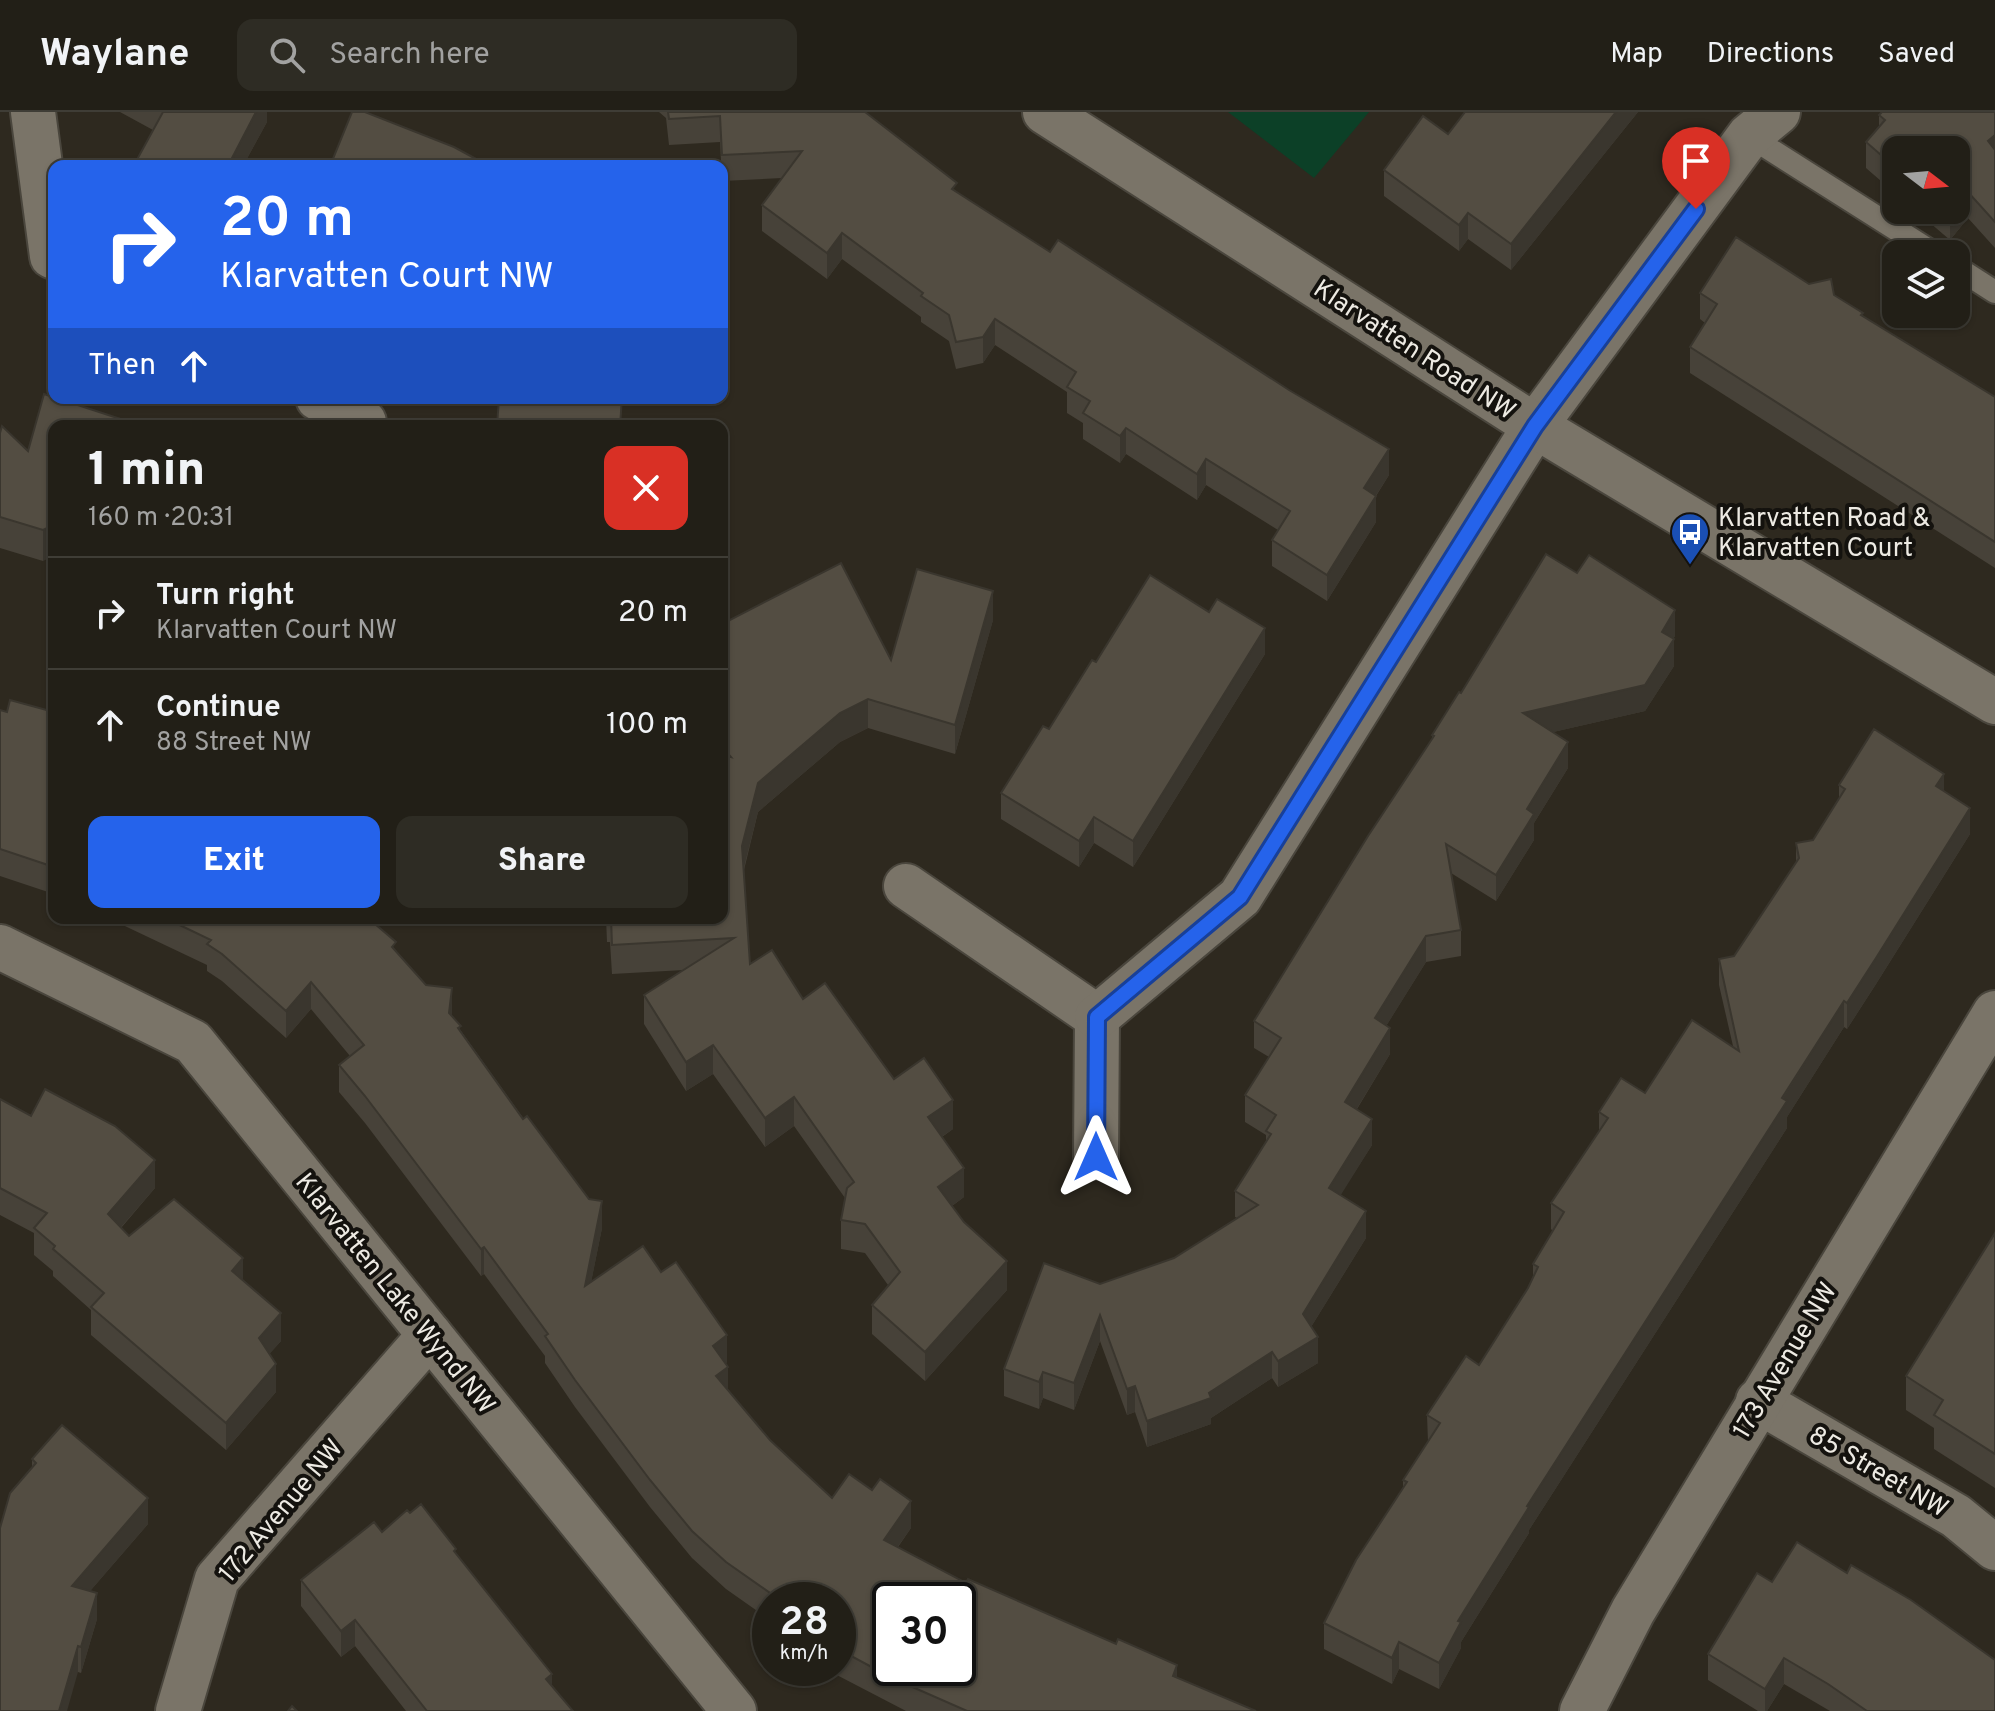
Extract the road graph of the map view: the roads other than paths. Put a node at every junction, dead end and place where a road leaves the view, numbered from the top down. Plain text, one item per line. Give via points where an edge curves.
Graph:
1 (33, 112) edge
2 (1045, 112) edge
3 (1764, 124) edge
4 (48, 226) edge
5 (1917, 240) edge
6 (1970, 276) edge
7 (1995, 292) edge
8 (330, 404) edge
9 (360, 420) edge
10 (1535, 426) junction
11 (1995, 702) edge
12 (906, 886) dead end
13 (0, 947) edge
14 (1995, 1013) edge
15 (1097, 1017) junction
16 (1096, 1157) dead end
17 (430, 1335) junction
18 (1758, 1401) junction
19 (1995, 1548) edge
20 (178, 1711) edge
21 (734, 1711) edge
22 (1582, 1711) edge

1 - 4 street
2 - 10 street, Klarvatten Road NW
3 - 5 lane
3 - 10 street
6 - 7 lane
8 - 9 street
10 - 11 street, Klarvatten Road NW
10 - 15 street via 1240,897
12 - 15 street
13 - 17 street, Klarvatten Lake Wynd NW via 193,1042
14 - 18 street, 173 Avenue NW
15 - 16 street
17 - 20 street, 172 Avenue NW via 217,1579
17 - 21 street, Klarvatten Lake Wynd NW
18 - 19 street, 85 Street NW via 1956,1516
18 - 22 street, 173 Avenue NW via 1633,1611

